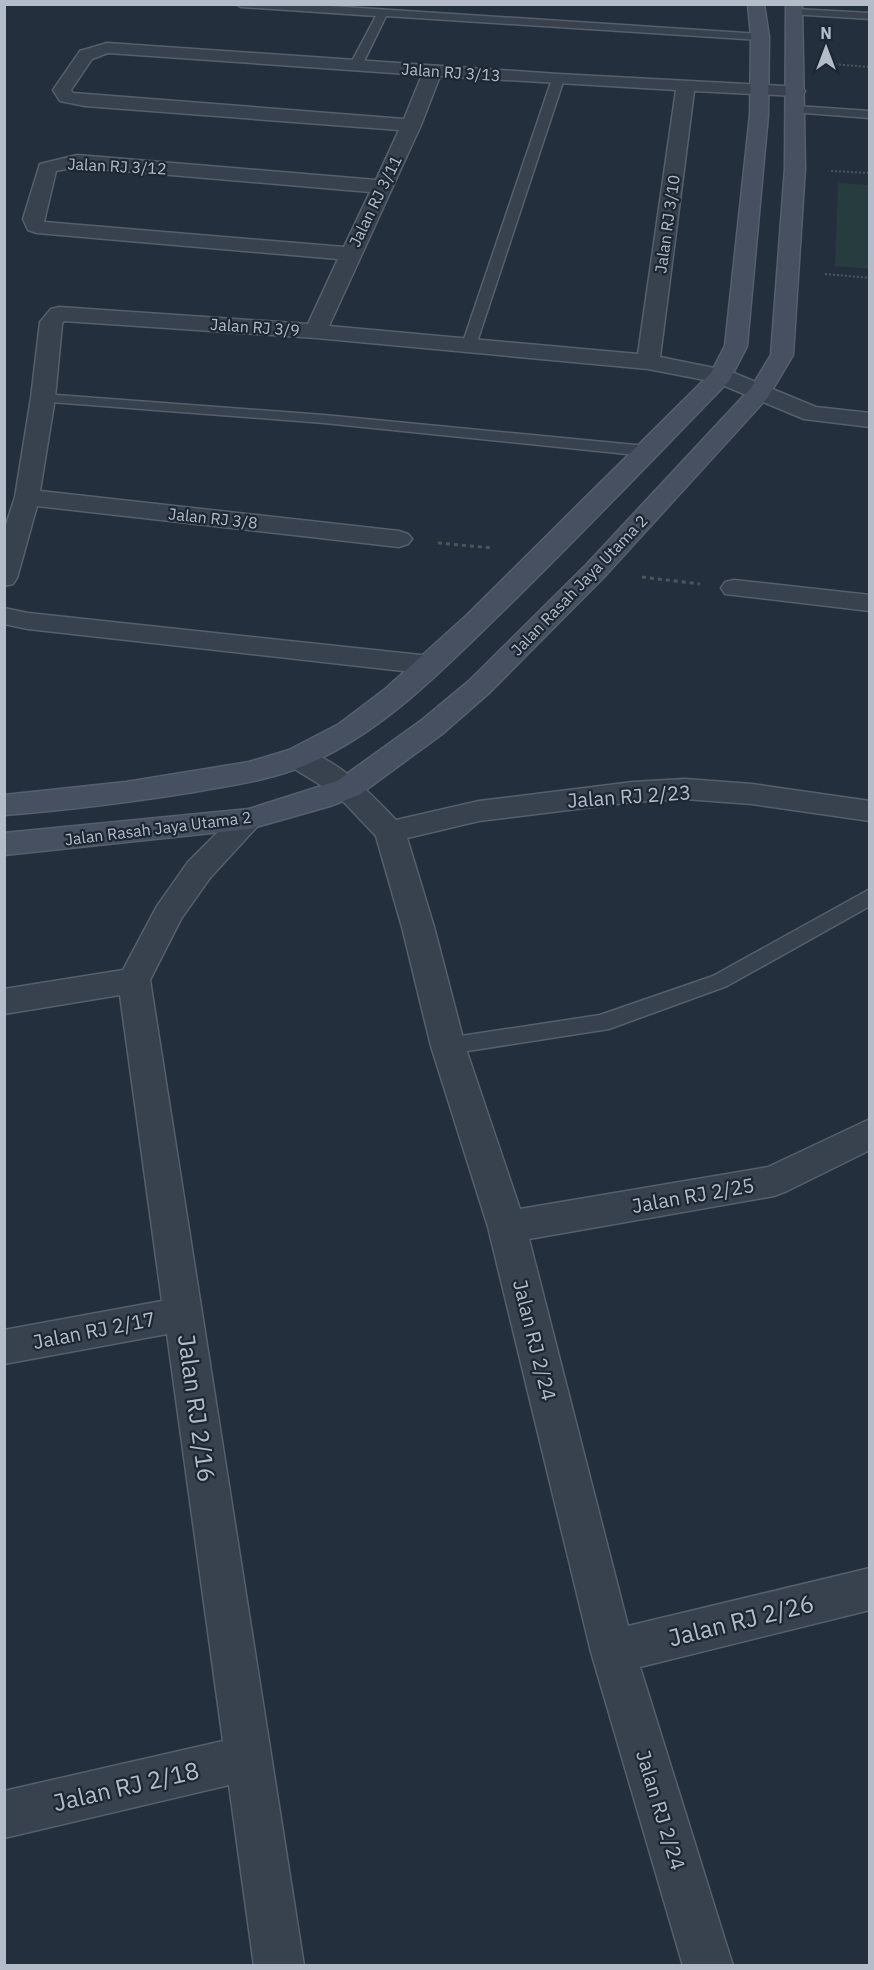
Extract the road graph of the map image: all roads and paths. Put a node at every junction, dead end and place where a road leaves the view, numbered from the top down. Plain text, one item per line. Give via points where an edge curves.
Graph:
1 (241, 4) edge
2 (756, 4) edge
3 (795, 8) edge
4 (382, 14) junction
5 (870, 16) edge
6 (760, 37) junction
7 (356, 65) junction
8 (433, 71) junction
9 (558, 79) junction
10 (686, 86) junction
11 (759, 90) junction
12 (796, 101) junction
13 (870, 115) edge
14 (412, 125) junction
15 (382, 187) junction
16 (350, 254) junction
17 (316, 331) junction
18 (469, 345) junction
19 (648, 362) junction
20 (721, 376) junction
21 (760, 392) junction
22 (44, 398) junction
23 (870, 420) edge
24 (646, 451) junction
25 (27, 497) junction
26 (399, 539) joint
27 (547, 554) junction
28 (595, 571) junction
29 (4, 578) edge
30 (734, 588) joint
31 (870, 603) edge
32 (4, 616) edge
33 (430, 665) junction
34 (298, 758) junction
35 (348, 788) junction
36 (4, 805) edge
37 (870, 811) edge
38 (249, 819) junction
39 (390, 832) junction
40 (4, 844) edge
41 (870, 896) edge
42 (134, 980) junction
43 (4, 1002) edge
44 (448, 1046) junction
45 (870, 1133) edge
46 (507, 1227) junction
47 (183, 1314) junction
48 (4, 1347) edge
49 (870, 1589) edge
50 (613, 1652) junction
51 (249, 1758) junction
52 (4, 1815) edge
53 (279, 1965) edge
54 (708, 1965) edge

1 - 4 lane
2 - 6 street
3 - 5 lane
3 - 12 street, Jalan Rasah Jaya Utama 2
4 - 6 lane
4 - 7 lane
6 - 11 street
7 - 8 street, Jalan RJ 3/13
7 - 14 street, Jalan RJ 3/13 via 107,48 86,55 62,90 66,97 85,101
8 - 9 street, Jalan RJ 3/13
8 - 14 street, Jalan RJ 3/11
9 - 10 street, Jalan RJ 3/13
9 - 18 lane
10 - 11 street, Jalan RJ 3/13
10 - 19 street, Jalan RJ 3/10
11 - 12 street, Jalan RJ 3/13
11 - 20 street via 736,346
12 - 13 lane
12 - 21 street, Jalan Rasah Jaya Utama 2 via 795,180 782,355
14 - 15 street, Jalan RJ 3/11
15 - 16 street, Jalan RJ 3/11
15 - 16 street, Jalan RJ 3/12 via 77,161 47,168 33,219 35,226 44,229
16 - 17 street, Jalan RJ 3/11
17 - 18 street, Jalan RJ 3/9
17 - 22 street, Jalan RJ 3/9 via 59,314 51,322
18 - 19 street, Jalan RJ 3/9
19 - 20 street, Jalan RJ 3/9
20 - 21 street, Jalan RJ 3/9
20 - 24 street
21 - 23 street, Jalan RJ 3/9 via 812,414
21 - 28 street, Jalan Rasah Jaya Utama 2
22 - 24 lane via 324,419
22 - 25 street, Jalan RJ 3/9
24 - 27 street
25 - 26 street, Jalan RJ 3/8
25 - 29 street, Jalan RJ 3/9
26 - 27 path
27 - 33 street
28 - 30 path
28 - 35 street, Jalan Rasah Jaya Utama 2 via 479,687
30 - 31 street
32 - 33 street
33 - 34 street via 388,702
34 - 35 street, Jalan RJ 2/24
34 - 36 street via 233,776 147,790
35 - 38 street, Jalan Rasah Jaya Utama 2
35 - 39 street, Jalan RJ 2/24
37 - 39 street, Jalan RJ 2/23 via 685,789 479,811
38 - 40 street, Jalan Rasah Jaya Utama 2
38 - 42 street via 199,870 168,914
39 - 44 street, Jalan RJ 2/24
41 - 44 lane via 720,981 601,1023
42 - 43 street
42 - 47 street, Jalan RJ 2/16
44 - 46 street, Jalan RJ 2/24
45 - 46 street, Jalan RJ 2/25 via 774,1181
46 - 50 street, Jalan RJ 2/24
47 - 48 street, Jalan RJ 2/17
47 - 51 street, Jalan RJ 2/16
49 - 50 street, Jalan RJ 2/26
50 - 54 street, Jalan RJ 2/24
51 - 52 street, Jalan RJ 2/18
51 - 53 street, Jalan RJ 2/16

